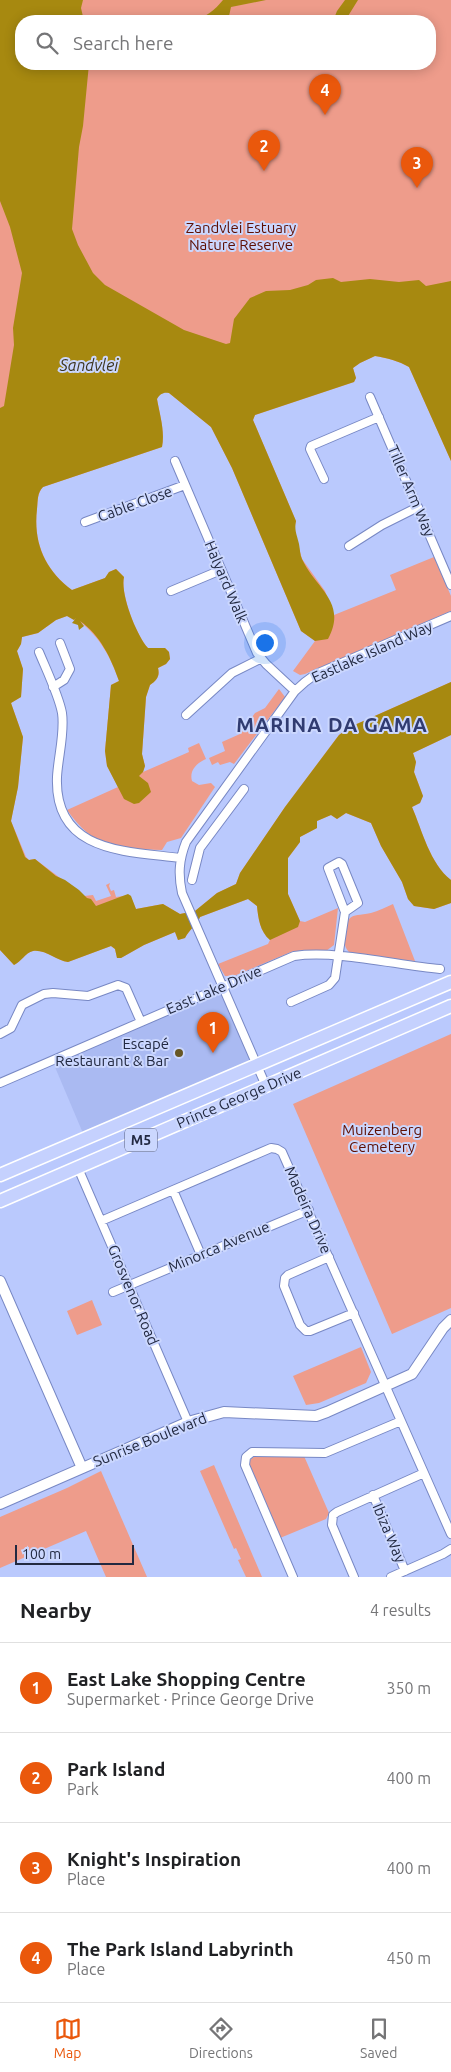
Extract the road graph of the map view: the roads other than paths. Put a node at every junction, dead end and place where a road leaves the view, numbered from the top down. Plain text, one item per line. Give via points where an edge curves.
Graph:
1 (370, 397) dead end
2 (379, 417) junction
3 (175, 461) dead end
4 (324, 479) dead end
5 (185, 485) junction
6 (418, 507) junction
7 (85, 522) dead end
8 (349, 546) dead end
9 (221, 570) junction
10 (451, 585) edge
11 (171, 592) dead end
12 (451, 616) edge
13 (60, 643) dead end
14 (39, 652) dead end
15 (260, 659) junction
16 (53, 687) junction
17 (295, 691) junction
18 (186, 715) dead end
19 (244, 789) dead end
20 (186, 842) junction
21 (200, 848) junction
22 (180, 858) junction
23 (192, 880) dead end
24 (345, 912) junction
25 (338, 956) junction
26 (440, 969) dead end
27 (451, 982) edge
28 (222, 986) junction
29 (291, 1002) dead end
30 (451, 1006) edge
31 (141, 1022) junction
32 (0, 1034) edge
33 (257, 1065) junction
34 (0, 1083) edge
35 (266, 1086) junction
36 (78, 1168) junction
37 (0, 1175) edge
38 (173, 1190) junction
39 (0, 1201) edge
40 (308, 1210) junction
41 (101, 1221) junction
42 (201, 1255) junction
43 (329, 1257) junction
44 (0, 1281) edge
45 (129, 1285) junction
46 (113, 1292) dead end
47 (354, 1313) junction
48 (451, 1320) edge
49 (386, 1386) junction
50 (401, 1421) junction
51 (188, 1422) junction
52 (82, 1468) junction
53 (424, 1473) junction
54 (373, 1495) junction
55 (0, 1504) edge
56 (451, 1534) edge
57 (451, 1549) edge
58 (405, 1571) junction
59 (293, 1577) edge
60 (354, 1577) edge
61 (391, 1577) edge

1 - 2 street, Tiller Arm Way
2 - 4 street via 313,445 310,449
2 - 6 street, Tiller Arm Way
3 - 5 street, Halyard Walk
5 - 7 street, Cable Close
5 - 9 street, Halyard Walk
6 - 8 street
6 - 10 street, Tiller Arm Way
9 - 11 street
9 - 15 street, Halyard Walk
12 - 17 street, Eastlake Island Way via 316,674
13 - 16 street via 70,668 64,680
14 - 16 street
15 - 17 street, Halyard Walk
15 - 18 street via 232,673
16 - 22 street via 62,714 57,793 69,823 88,840 101,846
17 - 20 street, Eastlake Island Way
19 - 21 street
20 - 21 street
20 - 22 street, Eastlake Island Way
21 - 23 street
22 - 28 street, Eastlake Island Way via 180,881 187,906
24 - 24 street via 328,868 339,862 358,903
24 - 25 street
25 - 26 street, East Lake Drive
25 - 28 street, East Lake Drive via 294,956
25 - 29 street via 332,982
27 - 33 main road, Prince George Drive / M5
28 - 31 street, East Lake Drive
28 - 33 street, Eastlake Island Way
30 - 35 main road, Prince George Drive / M5
31 - 32 street via 126,988 118,985 88,996 44,994 22,1005 11,1028
31 - 34 street, East Lake Drive
33 - 35 street, Eastlake Island Way
33 - 37 main road, Prince George Drive / M5
35 - 36 main road, Prince George Drive / M5
36 - 39 main road, Prince George Drive / M5
36 - 41 street, Grosvenor Road
38 - 40 street, Madeira Drive via 274,1148 284,1155
38 - 41 street, Madeira Drive
38 - 42 street
40 - 42 street, Minorca Avenue
40 - 43 street, Madeira Drive
41 - 45 street, Grosvenor Road
42 - 45 street, Minorca Avenue
43 - 47 street, Madeira Drive
43 - 47 street via 285,1278 284,1286 300,1325 310,1331
44 - 52 street
45 - 46 street, Minorca Avenue
45 - 51 street, Grosvenor Road
47 - 49 street, Madeira Drive
48 - 49 street, Sunrise Boulevard via 442,1328 412,1374
49 - 50 street, Madeira Drive
49 - 51 street, Sunrise Boulevard via 319,1415 224,1412
50 - 53 street, Madeira Drive
50 - 59 street via 330,1452 252,1452 246,1457 245,1465
51 - 52 street, Sunrise Boulevard
52 - 55 street, Sunrise Boulevard
53 - 54 street
53 - 56 street, Madeira Drive
54 - 58 street, Ibiza Way
54 - 60 street via 337,1512 332,1519
57 - 58 street
58 - 61 street

